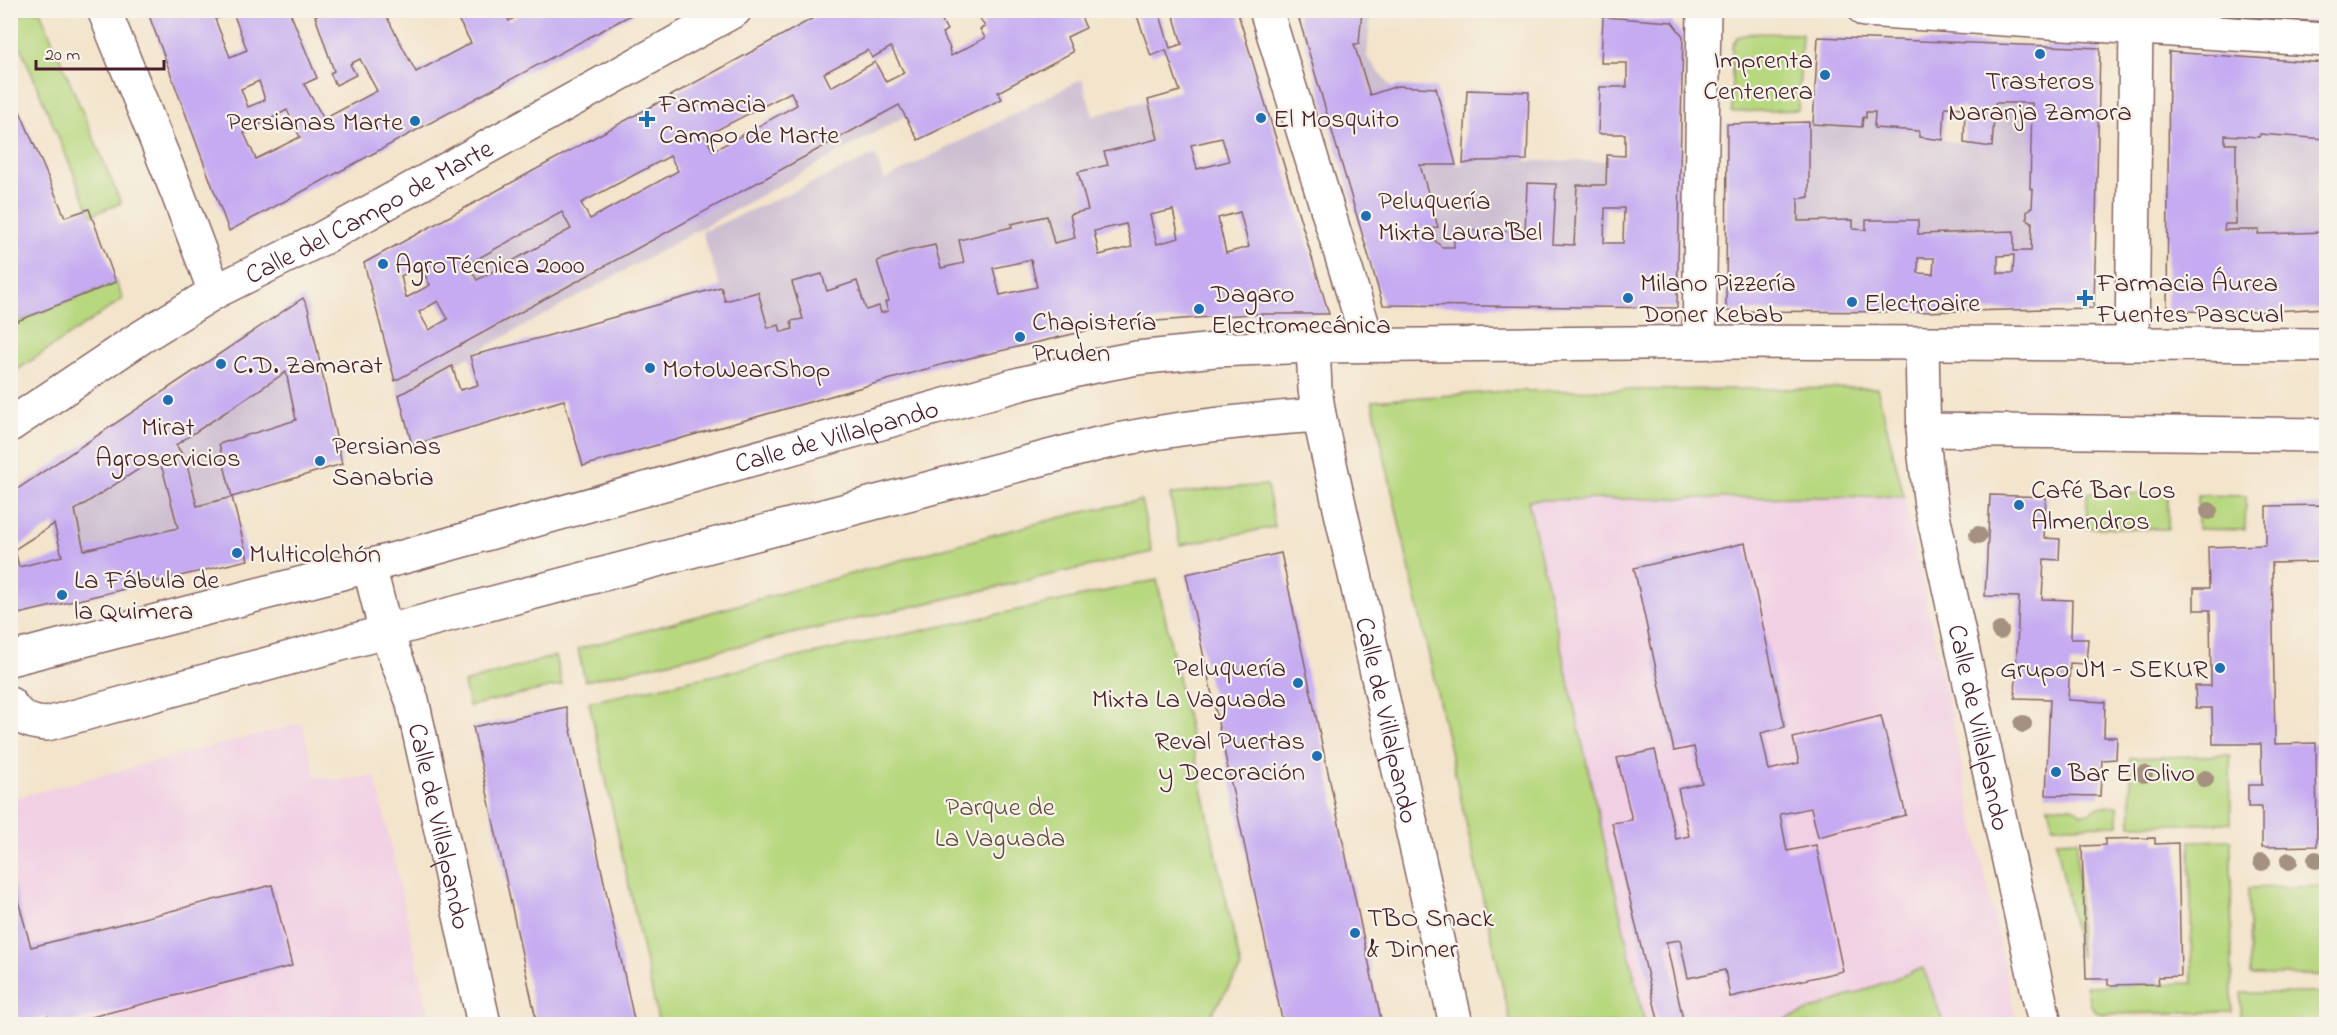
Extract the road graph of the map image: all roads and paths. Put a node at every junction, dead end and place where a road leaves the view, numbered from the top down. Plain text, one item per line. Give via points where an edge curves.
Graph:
1 (104, 10) edge
2 (735, 10) edge
3 (1266, 10) edge
4 (1704, 10) edge
5 (1865, 10) edge
6 (2136, 27) junction
7 (2326, 40) edge
8 (215, 292) junction
9 (1699, 342) junction
10 (1922, 343) junction
11 (2132, 343) junction
12 (1369, 345) junction
13 (2326, 345) edge
14 (1313, 346) junction
15 (1319, 416) junction
16 (10, 425) edge
17 (1923, 430) junction
18 (2326, 435) edge
19 (369, 566) junction
20 (386, 632) junction
21 (10, 659) edge
22 (10, 704) edge
23 (484, 1024) edge
24 (1456, 1024) edge
25 (2045, 1024) edge

1 - 8 street
2 - 8 street, Calle del Campo de Marte via 321,238
3 - 12 street
4 - 9 street
5 - 6 street
6 - 7 street
6 - 11 street
8 - 16 street, Calle del Campo de Marte
9 - 10 street, Calle de Villalpando
9 - 12 street, Calle de Villalpando
10 - 11 street, Calle de Villalpando
10 - 17 street, Calle de Villalpando
11 - 13 street, Calle de Villalpando
12 - 14 street, Calle de Villalpando
14 - 15 street, Calle de Villalpando
14 - 19 street, Calle de Villalpando via 1173,353 1090,367
15 - 20 street via 1209,424 1098,444
15 - 24 street, Calle de Villalpando
17 - 18 street
17 - 25 street, Calle de Villalpando via 1931,506
19 - 20 street, Calle de Villalpando
19 - 21 street, Calle de Villalpando
20 - 22 street via 47,724 24,720
20 - 23 street, Calle de Villalpando via 415,710

